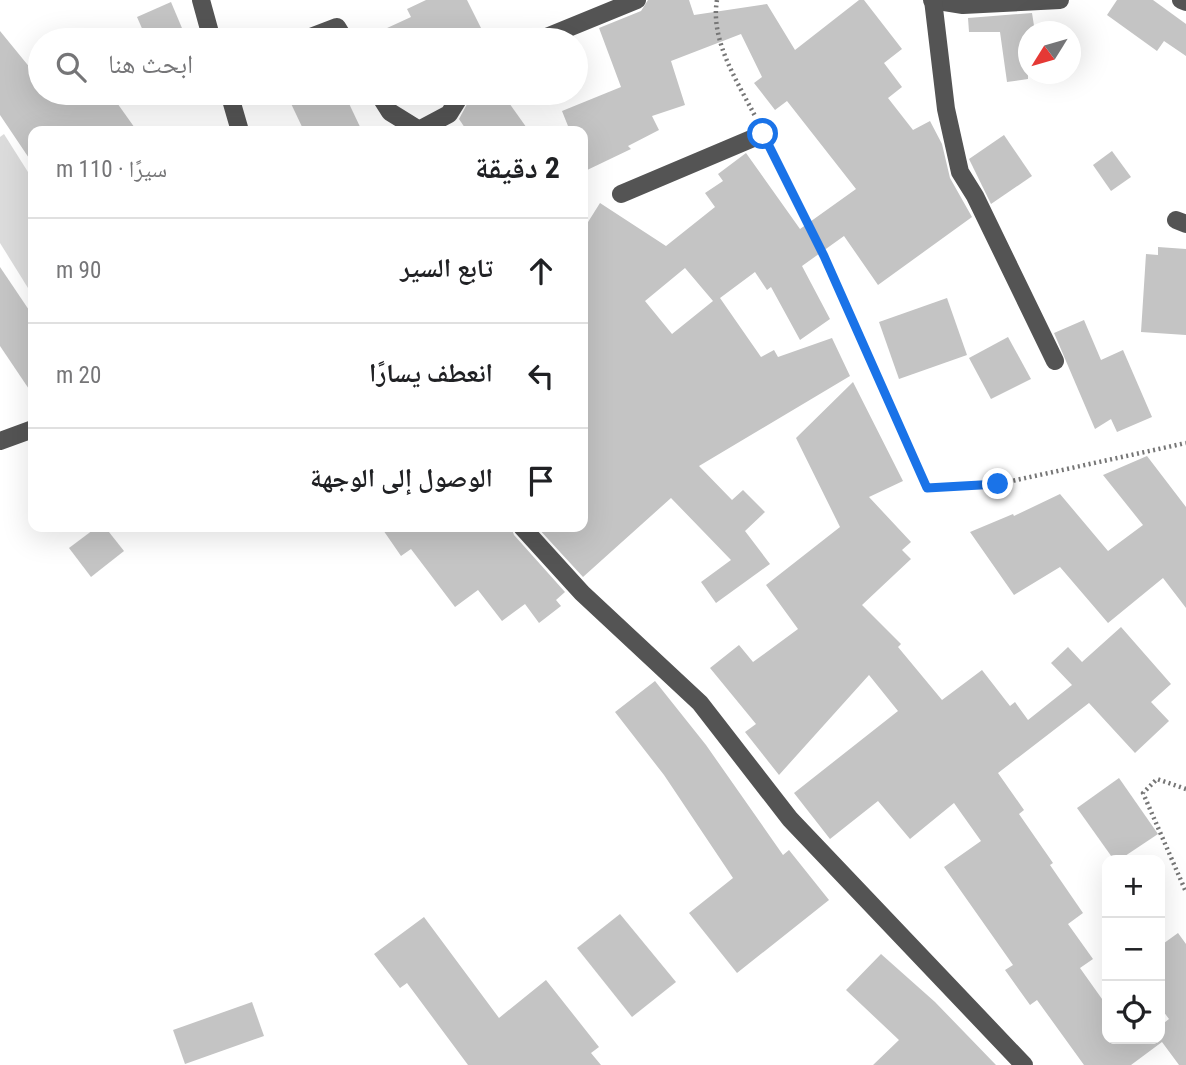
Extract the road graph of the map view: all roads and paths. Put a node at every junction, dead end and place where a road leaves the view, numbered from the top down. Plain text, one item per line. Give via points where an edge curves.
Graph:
1 (201, 0) edge
2 (637, 0) edge
3 (717, 0) edge
4 (933, 0) edge
5 (1060, 0) edge
6 (1181, 0) edge
7 (1186, 2) edge
8 (209, 28) edge
9 (569, 28) edge
10 (232, 105) edge
11 (386, 105) edge
12 (455, 105) edge
13 (239, 126) edge
14 (413, 126) edge
15 (426, 126) edge
16 (763, 134) junction
17 (621, 194) dead end
18 (1055, 361) dead end
19 (28, 431) edge
20 (0, 441) edge
21 (1186, 443) edge
22 (527, 532) edge
23 (1186, 789) edge
24 (1186, 892) edge
25 (1024, 1065) edge

1 - 8 street
2 - 9 street
3 - 16 path via 714,19 728,62
4 - 5 street via 963,5
4 - 18 street via 946,109 960,172
6 - 7 street
10 - 13 street
11 - 14 street
12 - 15 street via 449,114
16 - 17 street
16 - 21 path via 824,256 927,488 998,484
19 - 20 street
22 - 25 street via 582,593 699,703 790,819
23 - 24 path via 1157,779 1143,793

